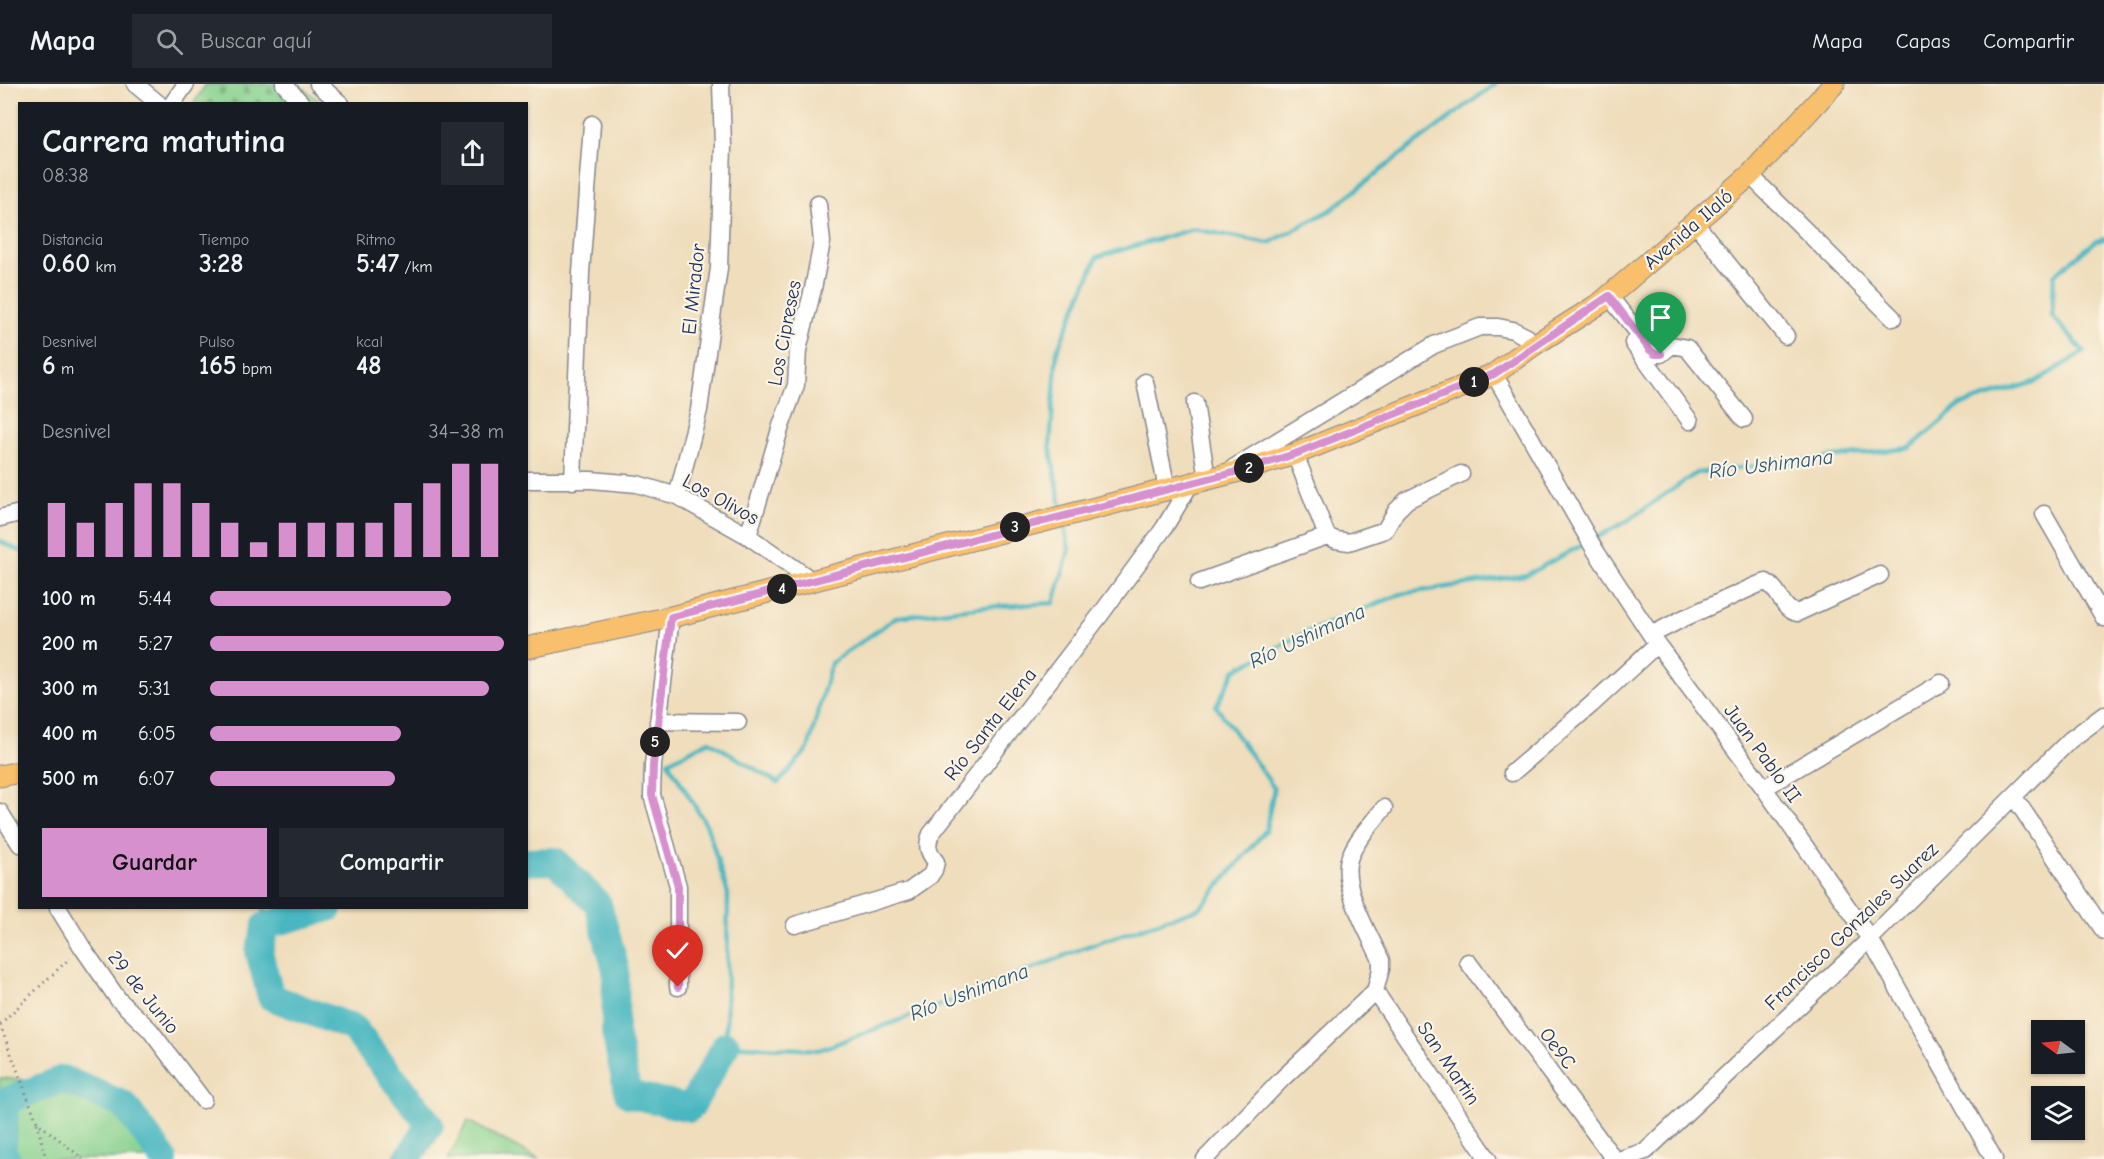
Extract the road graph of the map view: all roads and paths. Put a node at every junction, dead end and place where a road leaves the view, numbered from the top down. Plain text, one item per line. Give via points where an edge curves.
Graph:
1 (135, 84) edge
2 (186, 84) edge
3 (284, 84) edge
4 (318, 84) edge
5 (721, 84) edge
6 (1834, 84) edge
7 (157, 102) edge
8 (173, 102) edge
9 (300, 102) edge
10 (339, 102) edge
11 (592, 124) dead end
12 (1750, 175) junction
13 (818, 204) dead end
14 (1695, 223) junction
15 (1606, 299) junction
16 (1893, 318) dead end
17 (1786, 336) dead end
18 (1534, 345) junction
19 (1494, 374) junction
20 (1145, 382) dead end
21 (1195, 403) dead end
22 (1744, 419) dead end
23 (1690, 421) dead end
24 (1295, 454) junction
25 (1461, 474) dead end
26 (1207, 479) junction
27 (528, 480) edge
28 (573, 481) junction
29 (1167, 489) junction
30 (677, 496) junction
31 (18, 514) edge
32 (2044, 514) dead end
33 (0, 518) edge
34 (748, 536) junction
35 (1327, 536) junction
36 (1880, 575) dead end
37 (813, 581) junction
38 (1199, 582) dead end
39 (671, 617) junction
40 (2104, 618) edge
41 (1654, 640) junction
42 (528, 648) edge
43 (1941, 683) dead end
44 (2104, 716) edge
45 (658, 721) junction
46 (738, 722) dead end
47 (18, 772) edge
48 (1512, 773) dead end
49 (0, 776) edge
50 (1764, 788) junction
51 (2014, 797) junction
52 (1384, 808) dead end
53 (0, 812) edge
54 (18, 841) edge
55 (59, 909) edge
56 (795, 925) dead end
57 (2104, 931) edge
58 (1870, 939) junction
59 (82, 947) junction
60 (1468, 962) dead end
61 (678, 987) dead end
62 (1375, 991) junction
63 (0, 1025) edge
64 (203, 1100) dead end
65 (37, 1122) junction
66 (1648, 1155) edge
67 (45, 1159) edge
68 (83, 1159) edge
69 (1205, 1159) edge
70 (1488, 1159) edge
71 (1614, 1159) edge
72 (1621, 1159) edge
73 (1995, 1159) edge

1 - 7 street
2 - 8 street
3 - 9 street
4 - 10 street
5 - 30 street, El Mirador via 719,268 699,410
6 - 12 main road, Avenida Ilaló
11 - 28 street via 581,273
12 - 14 main road, Avenida Ilaló
12 - 16 street
13 - 34 street, Los Cipreses via 820,260 798,350 796,385
14 - 15 main road, Avenida Ilaló
14 - 17 street
15 - 18 main road, Avenida Ilaló
15 - 22 street via 1655,354 1672,345 1687,348
15 - 23 street
18 - 19 main road, Avenida Ilaló
18 - 26 street via 1513,330 1480,327 1434,345
19 - 24 main road, Avenida Ilaló
19 - 41 street, Juan Pablo II via 1595,550
20 - 29 street
21 - 26 street
24 - 26 main road, Avenida Ilaló
24 - 35 street
25 - 35 street via 1407,501 1385,530 1349,542
26 - 29 main road, Avenida Ilaló
26 - 56 street, Río Santa Elena via 1164,528 932,834 927,843 936,862 930,876 909,891
27 - 28 street, Los Olivos
28 - 30 street, Los Olivos via 638,484
29 - 37 main road, Avenida Ilaló
30 - 34 street, Los Olivos
31 - 33 street
32 - 40 street
34 - 37 street, Los Olivos
35 - 38 street
36 - 41 street via 1797,614 1787,609 1777,590 1767,582 1682,619
37 - 39 main road, Avenida Ilaló
39 - 42 main road, Avenida Ilaló
39 - 45 street
41 - 48 street via 1591,705
41 - 50 street, Juan Pablo II
43 - 50 street
44 - 51 street, Francisco Gonzales Suarez via 2070,740
45 - 46 street
45 - 61 street via 652,795 678,886
47 - 49 main road
50 - 58 street, Juan Pablo II
51 - 57 street
51 - 58 street, Francisco Gonzales Suarez
52 - 62 street via 1350,854 1347,868 1348,885 1381,960
53 - 54 street
55 - 59 street, 29 de Junio
58 - 66 street, Francisco Gonzales Suarez
58 - 73 street, Juan Pablo II
59 - 63 path
59 - 64 street, 29 de Junio via 118,999 150,1030
60 - 71 street, Oe9C
62 - 69 street
62 - 70 street, San Martin
63 - 65 path
65 - 67 path
65 - 68 path
66 - 72 street, Francisco Gonzales Suarez

